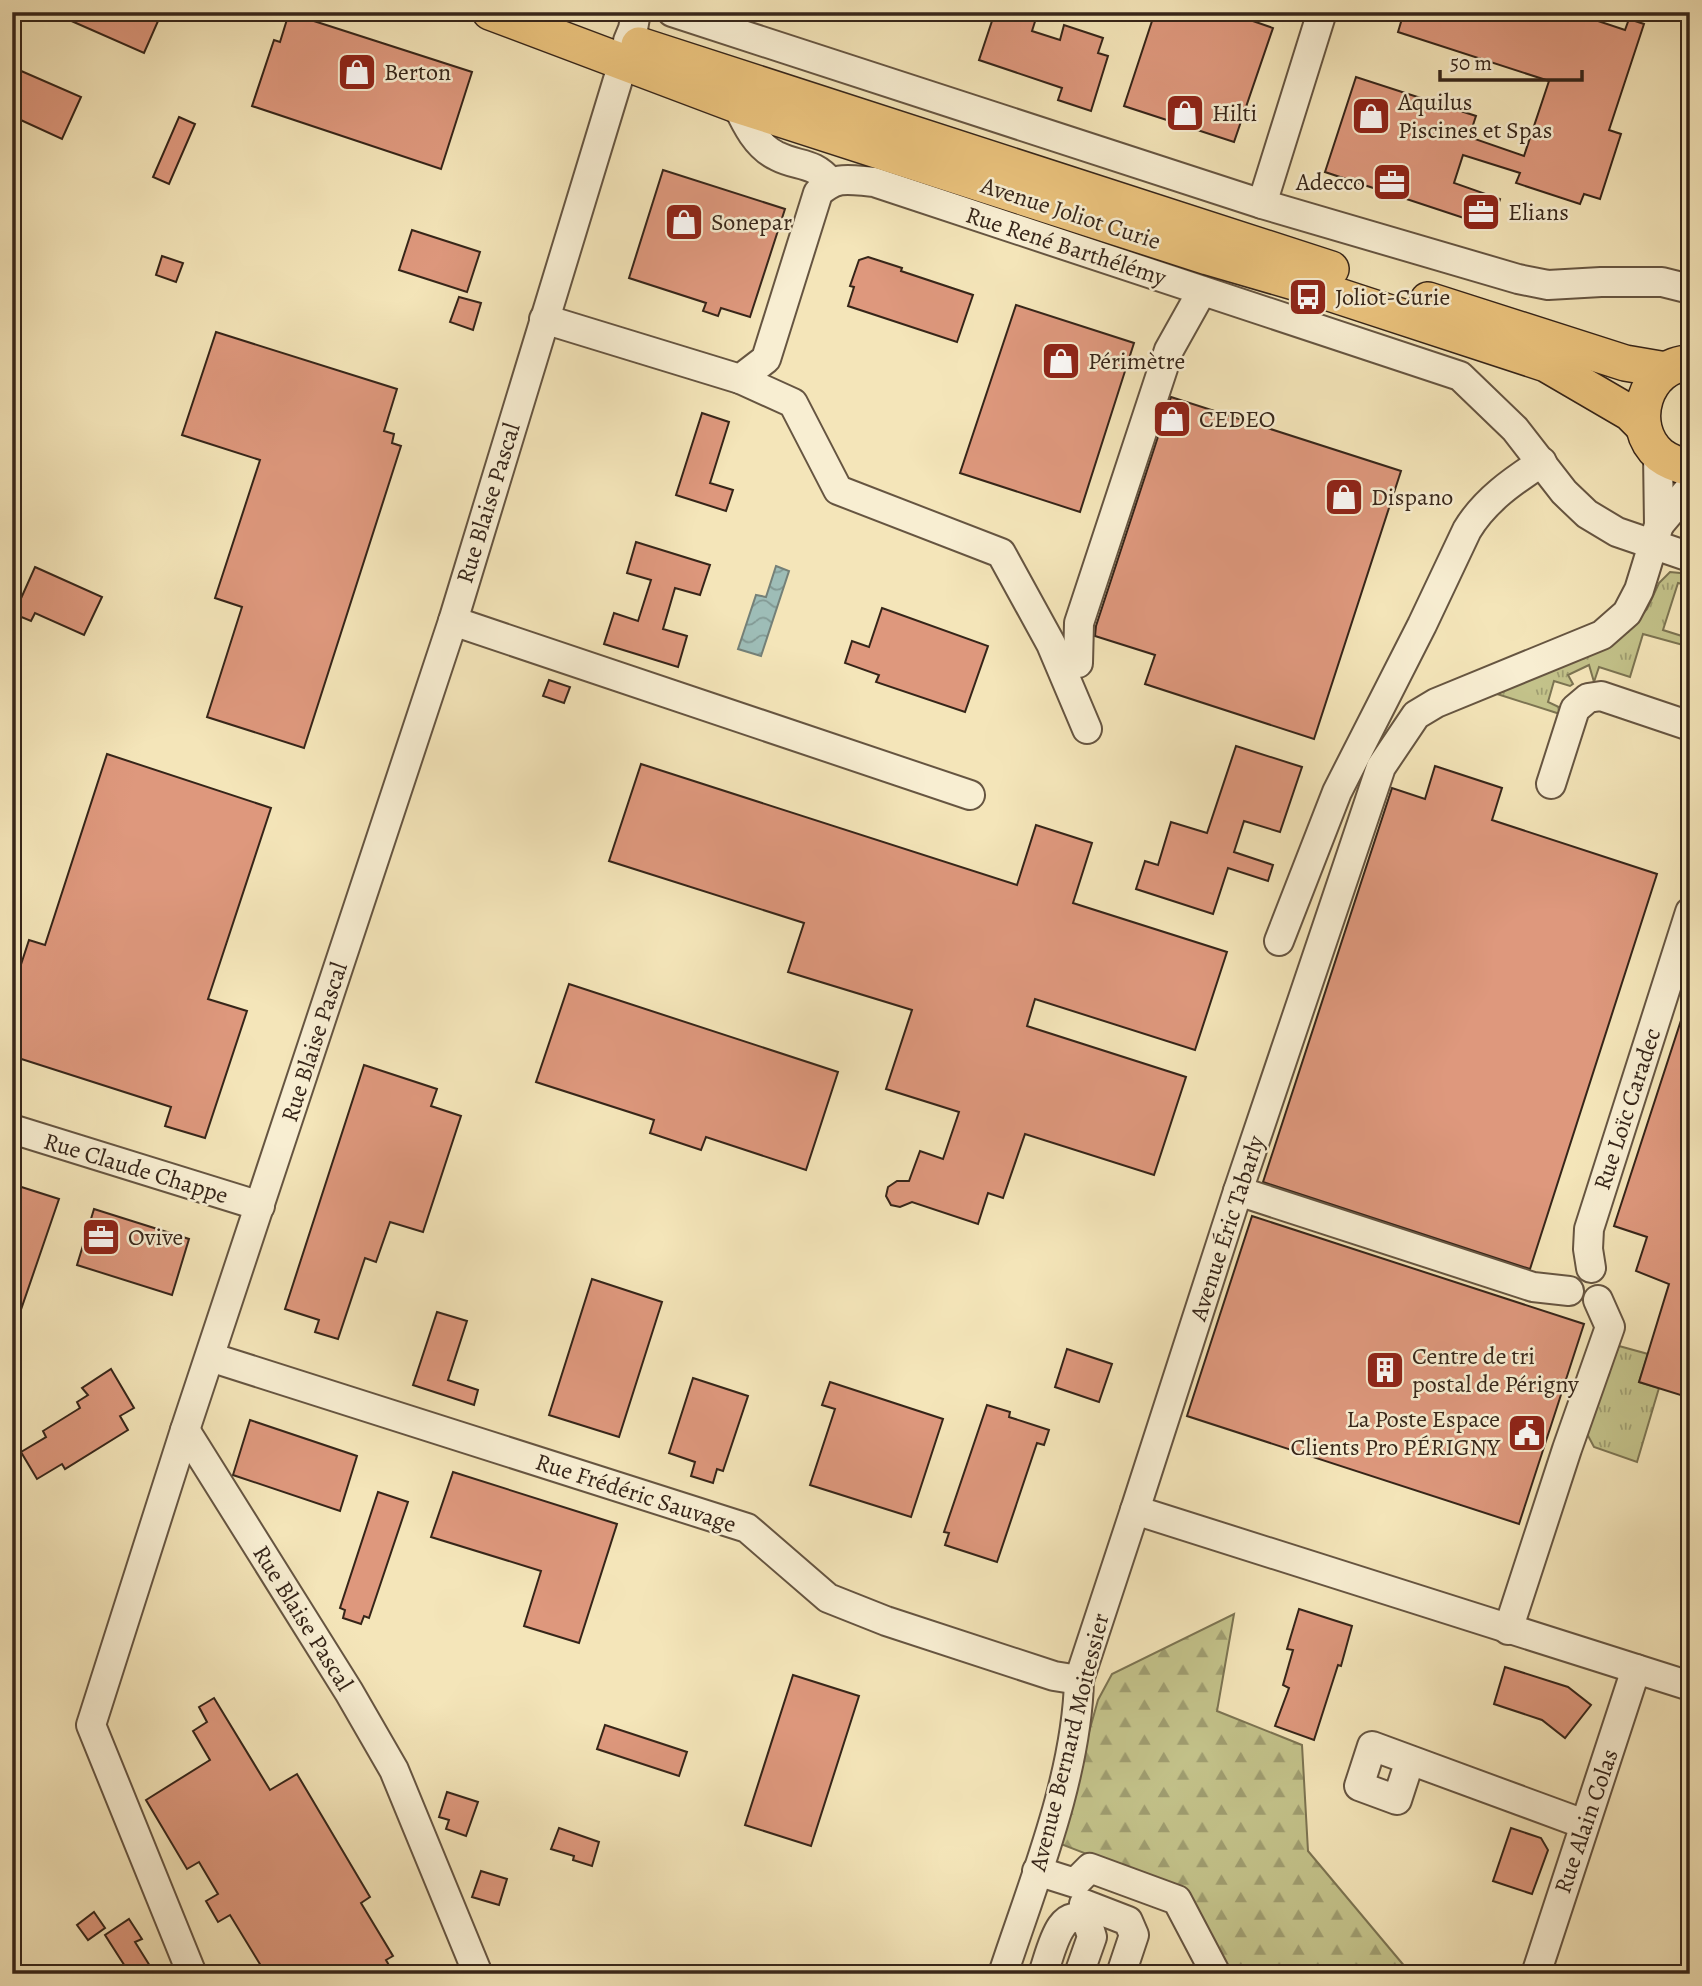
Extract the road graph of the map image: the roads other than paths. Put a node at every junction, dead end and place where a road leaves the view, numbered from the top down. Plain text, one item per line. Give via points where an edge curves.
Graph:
1 (490, 12) edge
2 (554, 12) edge
3 (672, 12) edge
4 (1322, 12) edge
5 (629, 39) edge
6 (737, 105) junction
7 (830, 182) junction
8 (1262, 204) junction
9 (1690, 289) edge
10 (1202, 291) junction
11 (544, 320) junction
12 (1682, 363) edge
13 (740, 379) junction
14 (1650, 440) junction
15 (1542, 462) junction
16 (1690, 468) edge
17 (1690, 488) edge
18 (1656, 534) junction
19 (1690, 557) edge
20 (453, 621) junction
21 (1077, 663) dead end
22 (1690, 726) edge
23 (1087, 730) dead end
24 (1551, 784) dead end
25 (970, 796) dead end
26 (1690, 912) edge
27 (1279, 940) dead end
28 (12, 1129) edge
29 (1238, 1191) junction
30 (260, 1206) junction
31 (1591, 1268) junction
32 (1569, 1291) junction
33 (1598, 1300) junction
34 (210, 1357) junction
35 (185, 1430) junction
36 (1135, 1510) junction
37 (1508, 1630) junction
38 (1636, 1668) junction
39 (1079, 1680) junction
40 (1690, 1686) edge
41 (1410, 1760) dead end
42 (1584, 1825) junction
43 (1037, 1871) junction
44 (1081, 1902) junction
45 (192, 1974) edge
46 (478, 1974) edge
47 (1003, 1974) edge
48 (1043, 1974) edge
49 (1080, 1974) edge
50 (1121, 1974) edge
51 (1196, 1974) edge
52 (1216, 1974) edge
53 (1536, 1974) edge

1 - 5 main road, Avenue Joliot Curie
2 - 5 main road, Avenue Joliot Curie
3 - 8 street
4 - 8 street
5 - 6 main road, Avenue Joliot Curie
5 - 11 street, Rue Blaise Pascal
5 - 12 main road, Avenue Joliot Curie via 1625,363
6 - 7 street via 750,132 776,156 809,165
6 - 14 main road, Avenue Joliot Curie via 1546,364 1630,413
7 - 10 street, Rue René Barthélémy via 874,183
7 - 13 street via 818,193 766,359
8 - 9 street via 1548,285 1662,282
10 - 15 street, Rue René Barthélémy via 1460,376
10 - 21 street via 1169,350 1079,622
11 - 13 street
11 - 20 street, Rue Blaise Pascal
12 - 14 main road via 1654,381 1646,395 1642,410
13 - 23 street via 793,404 838,490 1001,553 1051,644
14 - 16 main road, Avenue Joliot Curie via 1673,463
14 - 18 street, Avenue Éric Tabarly
15 - 18 street, Rue René Barthélémy via 1587,514 1617,532
15 - 27 street via 1497,495 1467,530 1337,792
17 - 18 street, Avenue Éric Tabarly
18 - 19 street, Rue René Barthélémy
18 - 29 street, Avenue Éric Tabarly via 1627,613 1602,635 1416,715 1381,768
20 - 25 street
20 - 30 street, Rue Blaise Pascal
22 - 24 street via 1601,696 1588,698 1575,709
26 - 31 street, Rue Loïc Caradec via 1589,1229
28 - 30 street, Rue Claude Chappe
29 - 32 street via 1533,1287
29 - 36 street, Avenue Éric Tabarly
30 - 34 street, Rue Blaise Pascal
31 - 32 street via 1575,1271
31 - 33 street via 1601,1274 1605,1284
32 - 33 street via 1581,1303
33 - 37 street via 1610,1327
34 - 35 street, Rue Blaise Pascal
34 - 39 street, Rue Frédéric Sauvage via 747,1528 828,1598 1054,1676
35 - 45 street via 91,1725
35 - 46 street, Rue Blaise Pascal via 394,1770
36 - 37 street
36 - 39 street, Avenue Bernard Moitessier
37 - 38 street
38 - 40 street
38 - 42 street, Rue Alain Colas
39 - 43 street, Avenue Bernard Moitessier via 1079,1706 1055,1817
41 - 42 street
42 - 53 street, Rue Alain Colas
43 - 44 street
43 - 47 street, Avenue Bernard Moitessier
44 - 48 street via 1060,1926
44 - 49 street via 1092,1937
44 - 50 street via 1128,1921 1134,1935
44 - 51 street via 1167,1914
44 - 52 street via 1090,1868 1177,1900

